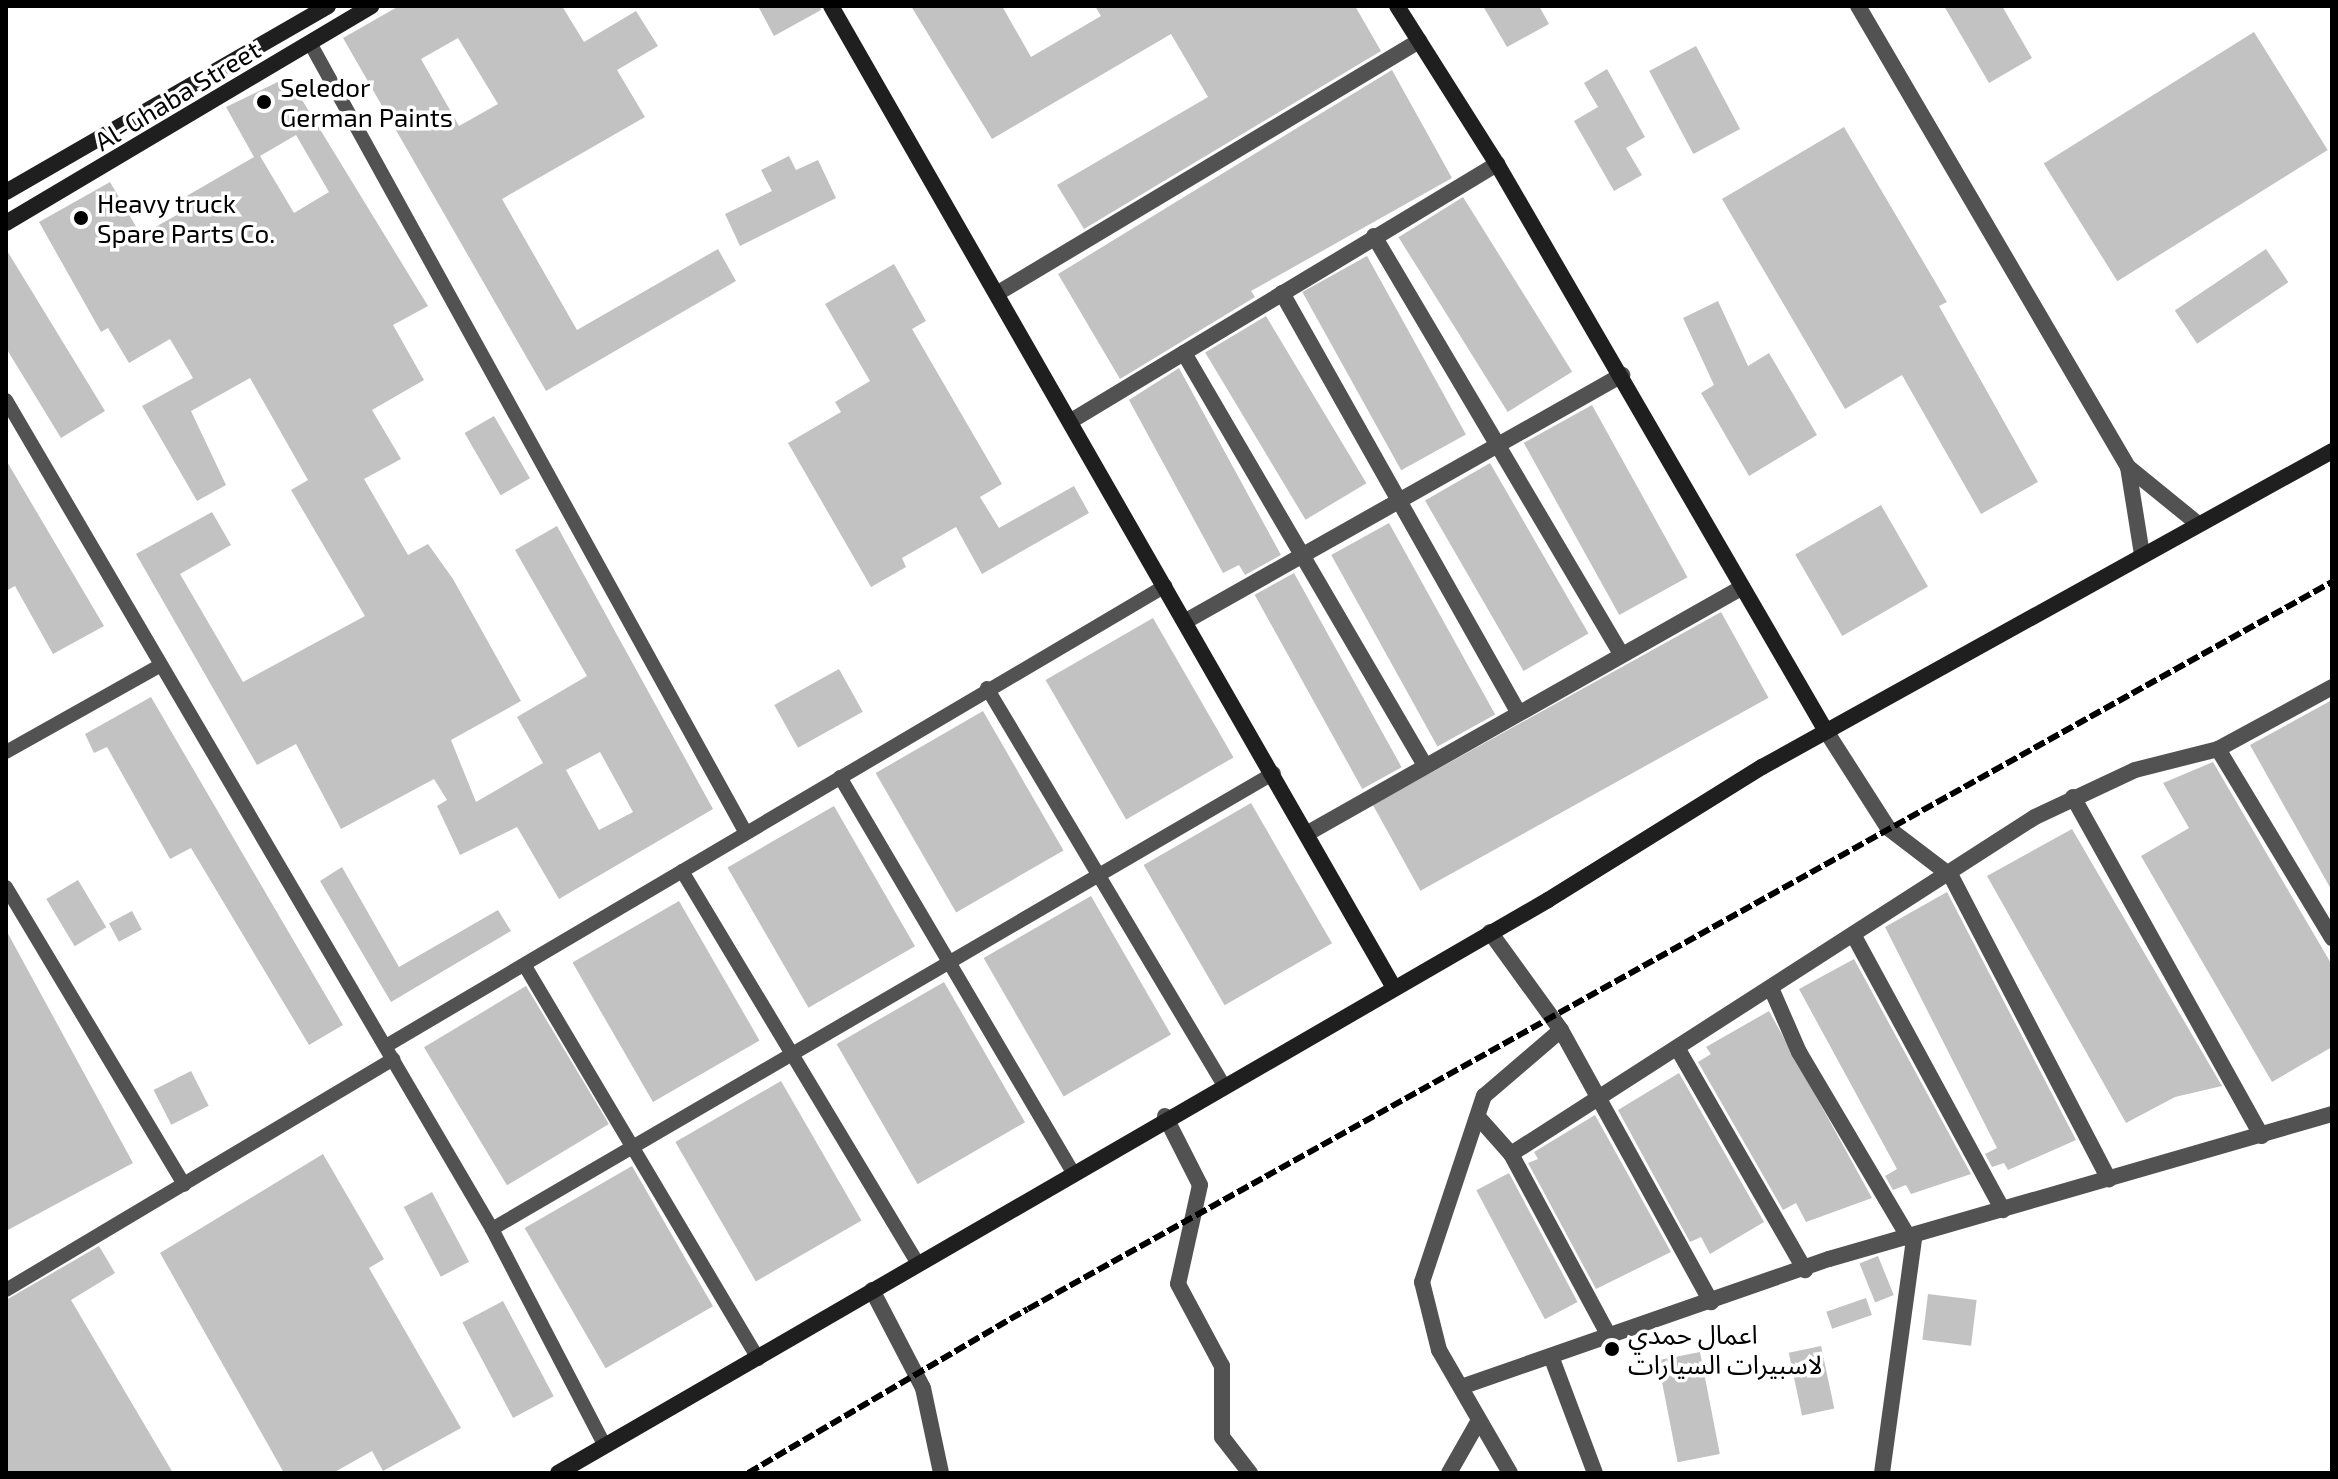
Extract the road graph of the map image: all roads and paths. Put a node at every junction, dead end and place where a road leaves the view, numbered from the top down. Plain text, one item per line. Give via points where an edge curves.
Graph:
1 (328, 6) edge
2 (371, 6) edge
3 (831, 6) edge
4 (1397, 6) edge
5 (1858, 6) edge
6 (1419, 41) junction
7 (310, 43) junction
8 (1497, 164) junction
9 (6, 192) edge
10 (6, 223) edge
11 (1374, 236) junction
12 (998, 293) junction
13 (1282, 293) junction
14 (1184, 353) junction
15 (1622, 375) junction
16 (6, 400) edge
17 (1071, 421) junction
18 (1503, 446) junction
19 (2332, 451) edge
20 (2128, 467) junction
21 (1403, 500) junction
22 (2197, 523) junction
23 (2142, 554) junction
24 (1302, 555) junction
25 (1165, 586) junction
26 (1742, 587) junction
27 (1186, 621) junction
28 (1621, 654) junction
29 (159, 666) junction
30 (2332, 687) edge
31 (987, 688) junction
32 (1519, 713) junction
33 (1826, 731) junction
34 (2218, 749) junction
35 (6, 752) edge
36 (1425, 766) junction
37 (1274, 773) junction
38 (840, 777) junction
39 (2073, 797) junction
40 (746, 833) junction
41 (1308, 833) junction
42 (682, 871) junction
43 (1951, 876) junction
44 (1098, 877) junction
45 (6, 887) edge
46 (1490, 932) junction
47 (1854, 936) junction
48 (2332, 938) edge
49 (953, 963) junction
50 (525, 966) junction
51 (1393, 986) junction
52 (1771, 988) junction
53 (1561, 1030) junction
54 (1679, 1051) junction
55 (390, 1053) junction
56 (794, 1057) junction
57 (1222, 1082) junction
58 (1603, 1100) junction
59 (2332, 1114) edge
60 (1165, 1116) junction
61 (1479, 1118) junction
62 (2262, 1136) junction
63 (631, 1146) junction
64 (1511, 1154) junction
65 (1073, 1172) junction
66 (2109, 1179) junction
67 (184, 1185) junction
68 (2003, 1210) junction
69 (492, 1229) junction
70 (1912, 1240) junction
71 (918, 1263) junction
72 (1805, 1270) junction
73 (6, 1290) edge
74 (872, 1290) junction
75 (1711, 1302) junction
76 (1609, 1336) junction
77 (1551, 1356) junction
78 (758, 1359) junction
79 (1461, 1387) junction
80 (1478, 1422) junction
81 (605, 1446) junction
82 (558, 1473) edge
83 (941, 1473) edge
84 (1250, 1473) edge
85 (1449, 1473) edge
86 (1510, 1473) edge
87 (1595, 1473) edge
88 (1882, 1473) edge

1 - 9 street, Al-Ghaba Street
2 - 7 street, Al-Ghaba Street
3 - 12 street
4 - 6 street
5 - 20 street
6 - 8 street
6 - 12 street
7 - 10 street, Al-Ghaba Street
7 - 40 lane
8 - 11 street
8 - 15 street
11 - 13 street
11 - 18 street
12 - 17 street
13 - 14 street
13 - 21 street
14 - 17 street
14 - 24 street
15 - 18 street
15 - 26 street
16 - 29 lane
17 - 25 street
18 - 21 street
18 - 28 street
19 - 22 street
20 - 22 street
20 - 23 street
21 - 24 street
21 - 32 street
22 - 23 street
23 - 33 street
24 - 27 street
24 - 36 street
25 - 27 street
25 - 31 lane
26 - 28 street
26 - 33 street
27 - 37 street
28 - 32 street
29 - 35 lane
29 - 55 lane
30 - 34 street
31 - 38 lane
31 - 44 lane
32 - 36 street
33 - 43 street via 1888,828
33 - 46 street
34 - 39 street via 2135,770
34 - 48 street
36 - 41 street
37 - 41 street
37 - 44 lane
38 - 40 lane
38 - 49 lane
39 - 43 street
39 - 62 street
40 - 42 lane
41 - 51 street
42 - 50 lane
42 - 56 lane
43 - 47 street
43 - 66 street
44 - 49 lane
44 - 57 lane
45 - 67 lane
46 - 51 street
46 - 53 street
47 - 52 street
47 - 68 street
49 - 56 lane
49 - 65 lane
50 - 55 lane
50 - 63 lane
51 - 57 street
52 - 54 street
52 - 70 street via 1799,1052
53 - 58 street
53 - 61 street via 1487,1093
54 - 58 street
54 - 72 street
55 - 67 lane
55 - 69 lane
56 - 63 lane
56 - 71 lane
57 - 60 street
58 - 64 street
58 - 75 street
59 - 62 street
60 - 65 street
60 - 84 street via 1200,1185 1178,1265 1180,1293 1219,1357 1218,1426
61 - 64 street
61 - 79 street via 1435,1227 1422,1282 1429,1328
62 - 66 street
63 - 69 lane
63 - 78 lane
64 - 76 street
65 - 71 street
66 - 68 street
67 - 73 lane
68 - 70 street
69 - 81 lane
70 - 72 street
70 - 88 street
71 - 74 street
72 - 75 street
74 - 78 street
74 - 83 street via 923,1388
75 - 76 street
76 - 77 street
77 - 79 street
77 - 87 street
78 - 81 street
79 - 80 street
80 - 85 street
80 - 86 street
81 - 82 street

